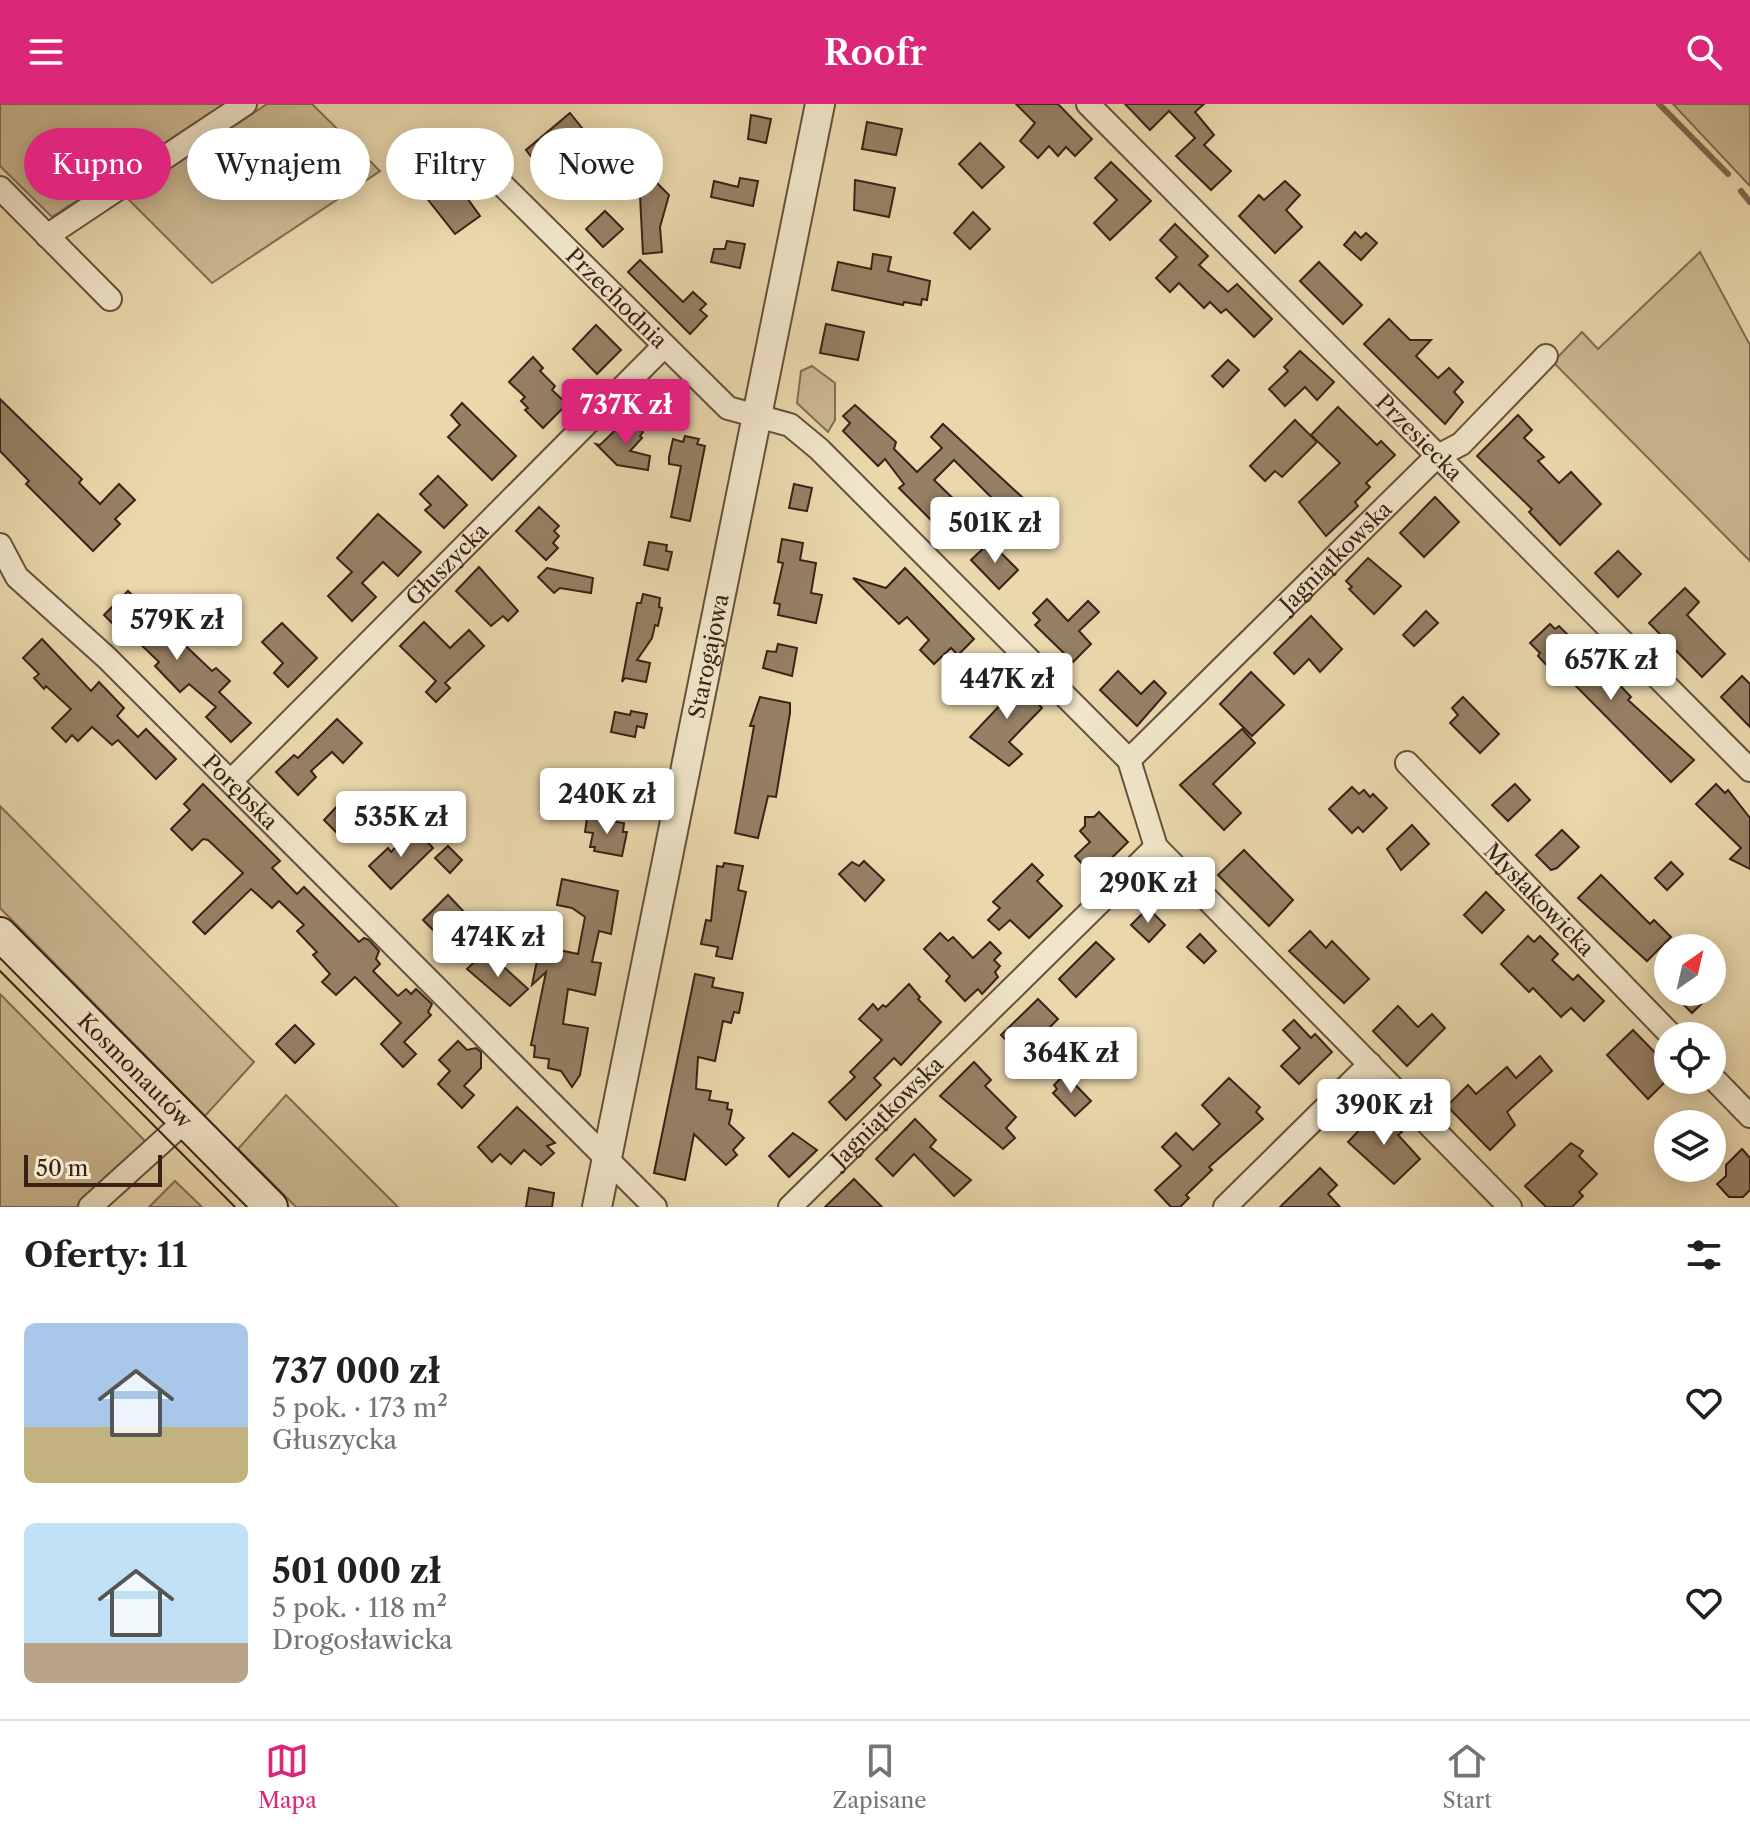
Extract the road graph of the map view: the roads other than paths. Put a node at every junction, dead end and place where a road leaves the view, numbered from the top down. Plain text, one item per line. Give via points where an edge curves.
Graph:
1 (245, 104) edge
2 (820, 104) edge
3 (1088, 104) edge
4 (0, 188) edge
5 (514, 197) edge
6 (47, 236) junction
7 (110, 299) dead end
8 (664, 346) junction
9 (1546, 356) dead end
10 (758, 416) junction
11 (1436, 457) junction
12 (0, 545) edge
13 (1129, 760) junction
14 (1407, 763) dead end
15 (1750, 770) edge
16 (231, 781) junction
17 (1156, 847) junction
18 (0, 934) edge
19 (1658, 1022) edge
20 (1370, 1064) junction
21 (1726, 1091) edge
22 (1750, 1116) edge
23 (185, 1121) junction
24 (607, 1157) junction
25 (90, 1207) edge
26 (271, 1207) edge
27 (597, 1207) edge
28 (655, 1207) edge
29 (790, 1207) edge
30 (1225, 1207) edge
31 (1510, 1207) edge

1 - 6 street
2 - 10 street, Starogajowa
3 - 11 street, Przesiecka
4 - 6 street
5 - 8 street, Przechodnia
6 - 7 street
8 - 10 street, Przechodnia via 728,408
8 - 16 street, Głuszycka
9 - 11 street, Jagniątkowska via 1461,444
10 - 13 street, Przechodnia via 790,425 819,449
10 - 24 street, Starogajowa
11 - 13 street, Jagniątkowska
11 - 15 street, Przesiecka
12 - 16 street, Porębska via 17,577
13 - 17 street
14 - 19 street, Mysłakowicka
16 - 24 street, Porębska
17 - 20 street
17 - 29 street, Jagniątkowska
18 - 23 main road, Kosmonautów
20 - 30 street
20 - 31 street
21 - 22 street
23 - 25 street
23 - 26 main road, Kosmonautów
24 - 27 street, Starogajowa
24 - 28 street, Porębska

